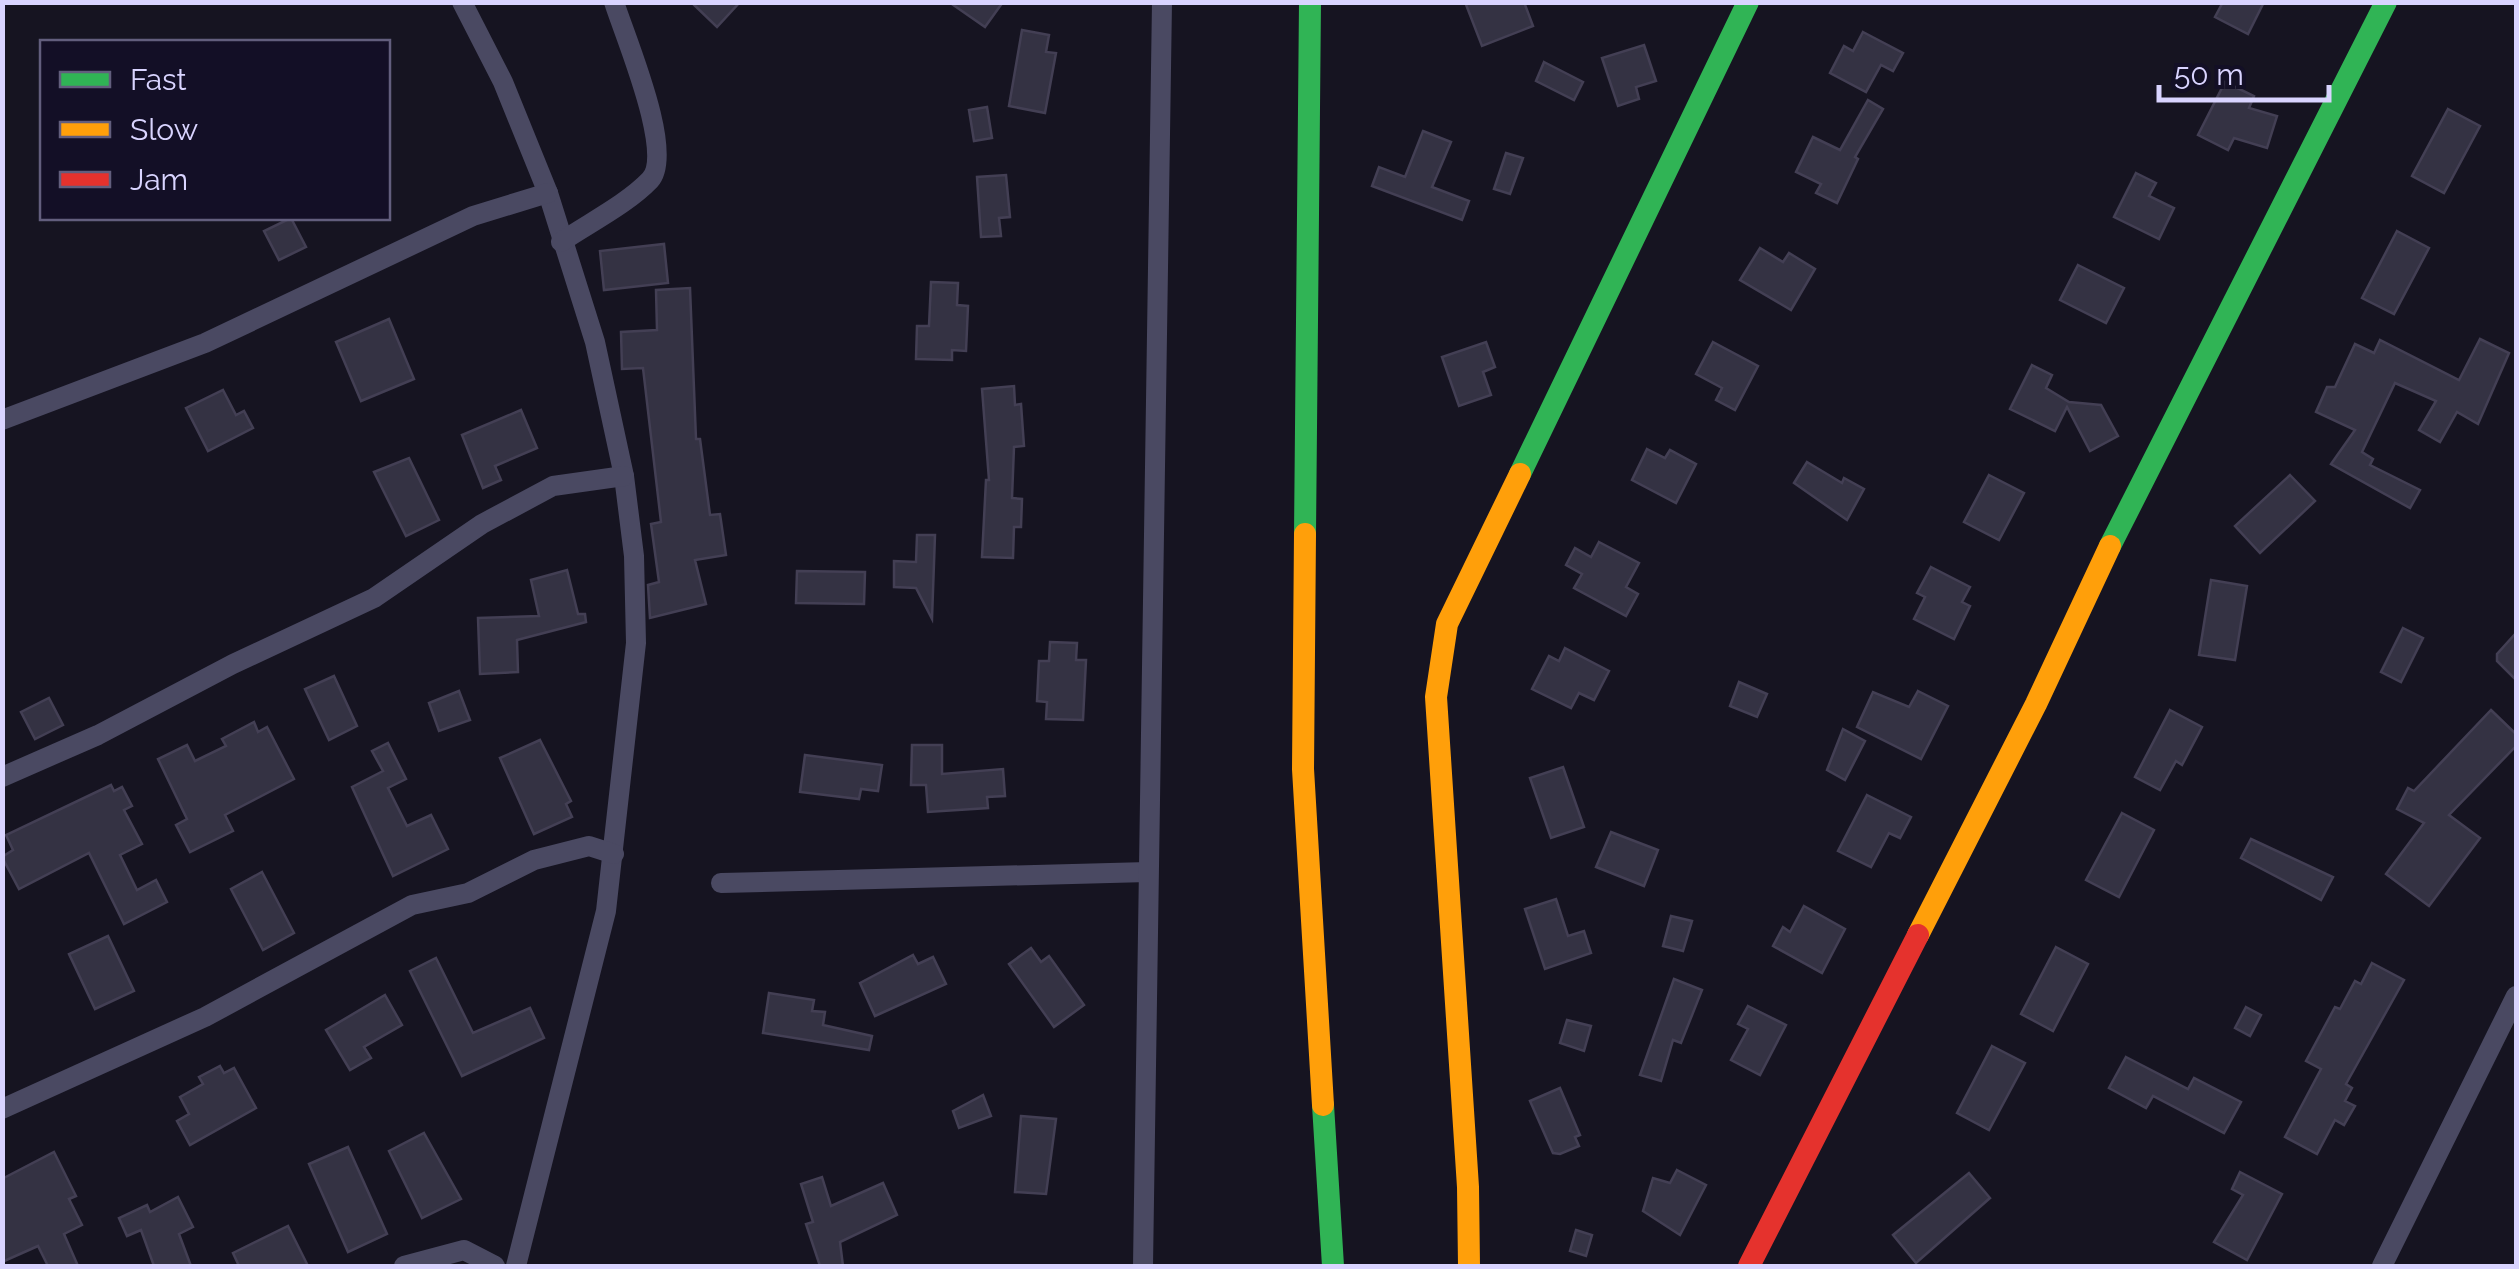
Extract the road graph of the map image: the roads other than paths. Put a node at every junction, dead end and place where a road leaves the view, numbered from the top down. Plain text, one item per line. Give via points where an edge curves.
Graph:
1 (462, 2) edge
2 (614, 2) edge
3 (1162, 2) edge
4 (1310, 2) edge
5 (1748, 2) edge
6 (2386, 2) edge
7 (548, 193) junction
8 (561, 242) junction
9 (2, 420) edge
10 (624, 476) junction
11 (2, 777) edge
12 (614, 854) junction
13 (1148, 872) junction
14 (721, 883) dead end
15 (2516, 996) edge
16 (2, 1109) edge
17 (404, 1266) edge
18 (495, 1266) edge
19 (516, 1266) edge
20 (1143, 1266) edge
21 (1332, 1266) edge
22 (1468, 1266) edge
23 (1749, 1266) edge
24 (2382, 1266) edge

1 - 7 street
2 - 8 street via 660,160 652,178
3 - 13 street
4 - 21 street via 1304,769
5 - 22 street via 1447,624 1436,712
6 - 23 street
7 - 8 street
7 - 9 street via 473,216 206,343
8 - 10 street via 595,342
10 - 11 street via 553,486 482,524 374,598
10 - 12 street via 636,643
12 - 16 street via 589,846 570,850 468,893 412,906 205,1017
12 - 19 street via 606,910
13 - 14 street
13 - 20 street
15 - 24 street
17 - 18 street via 464,1250

